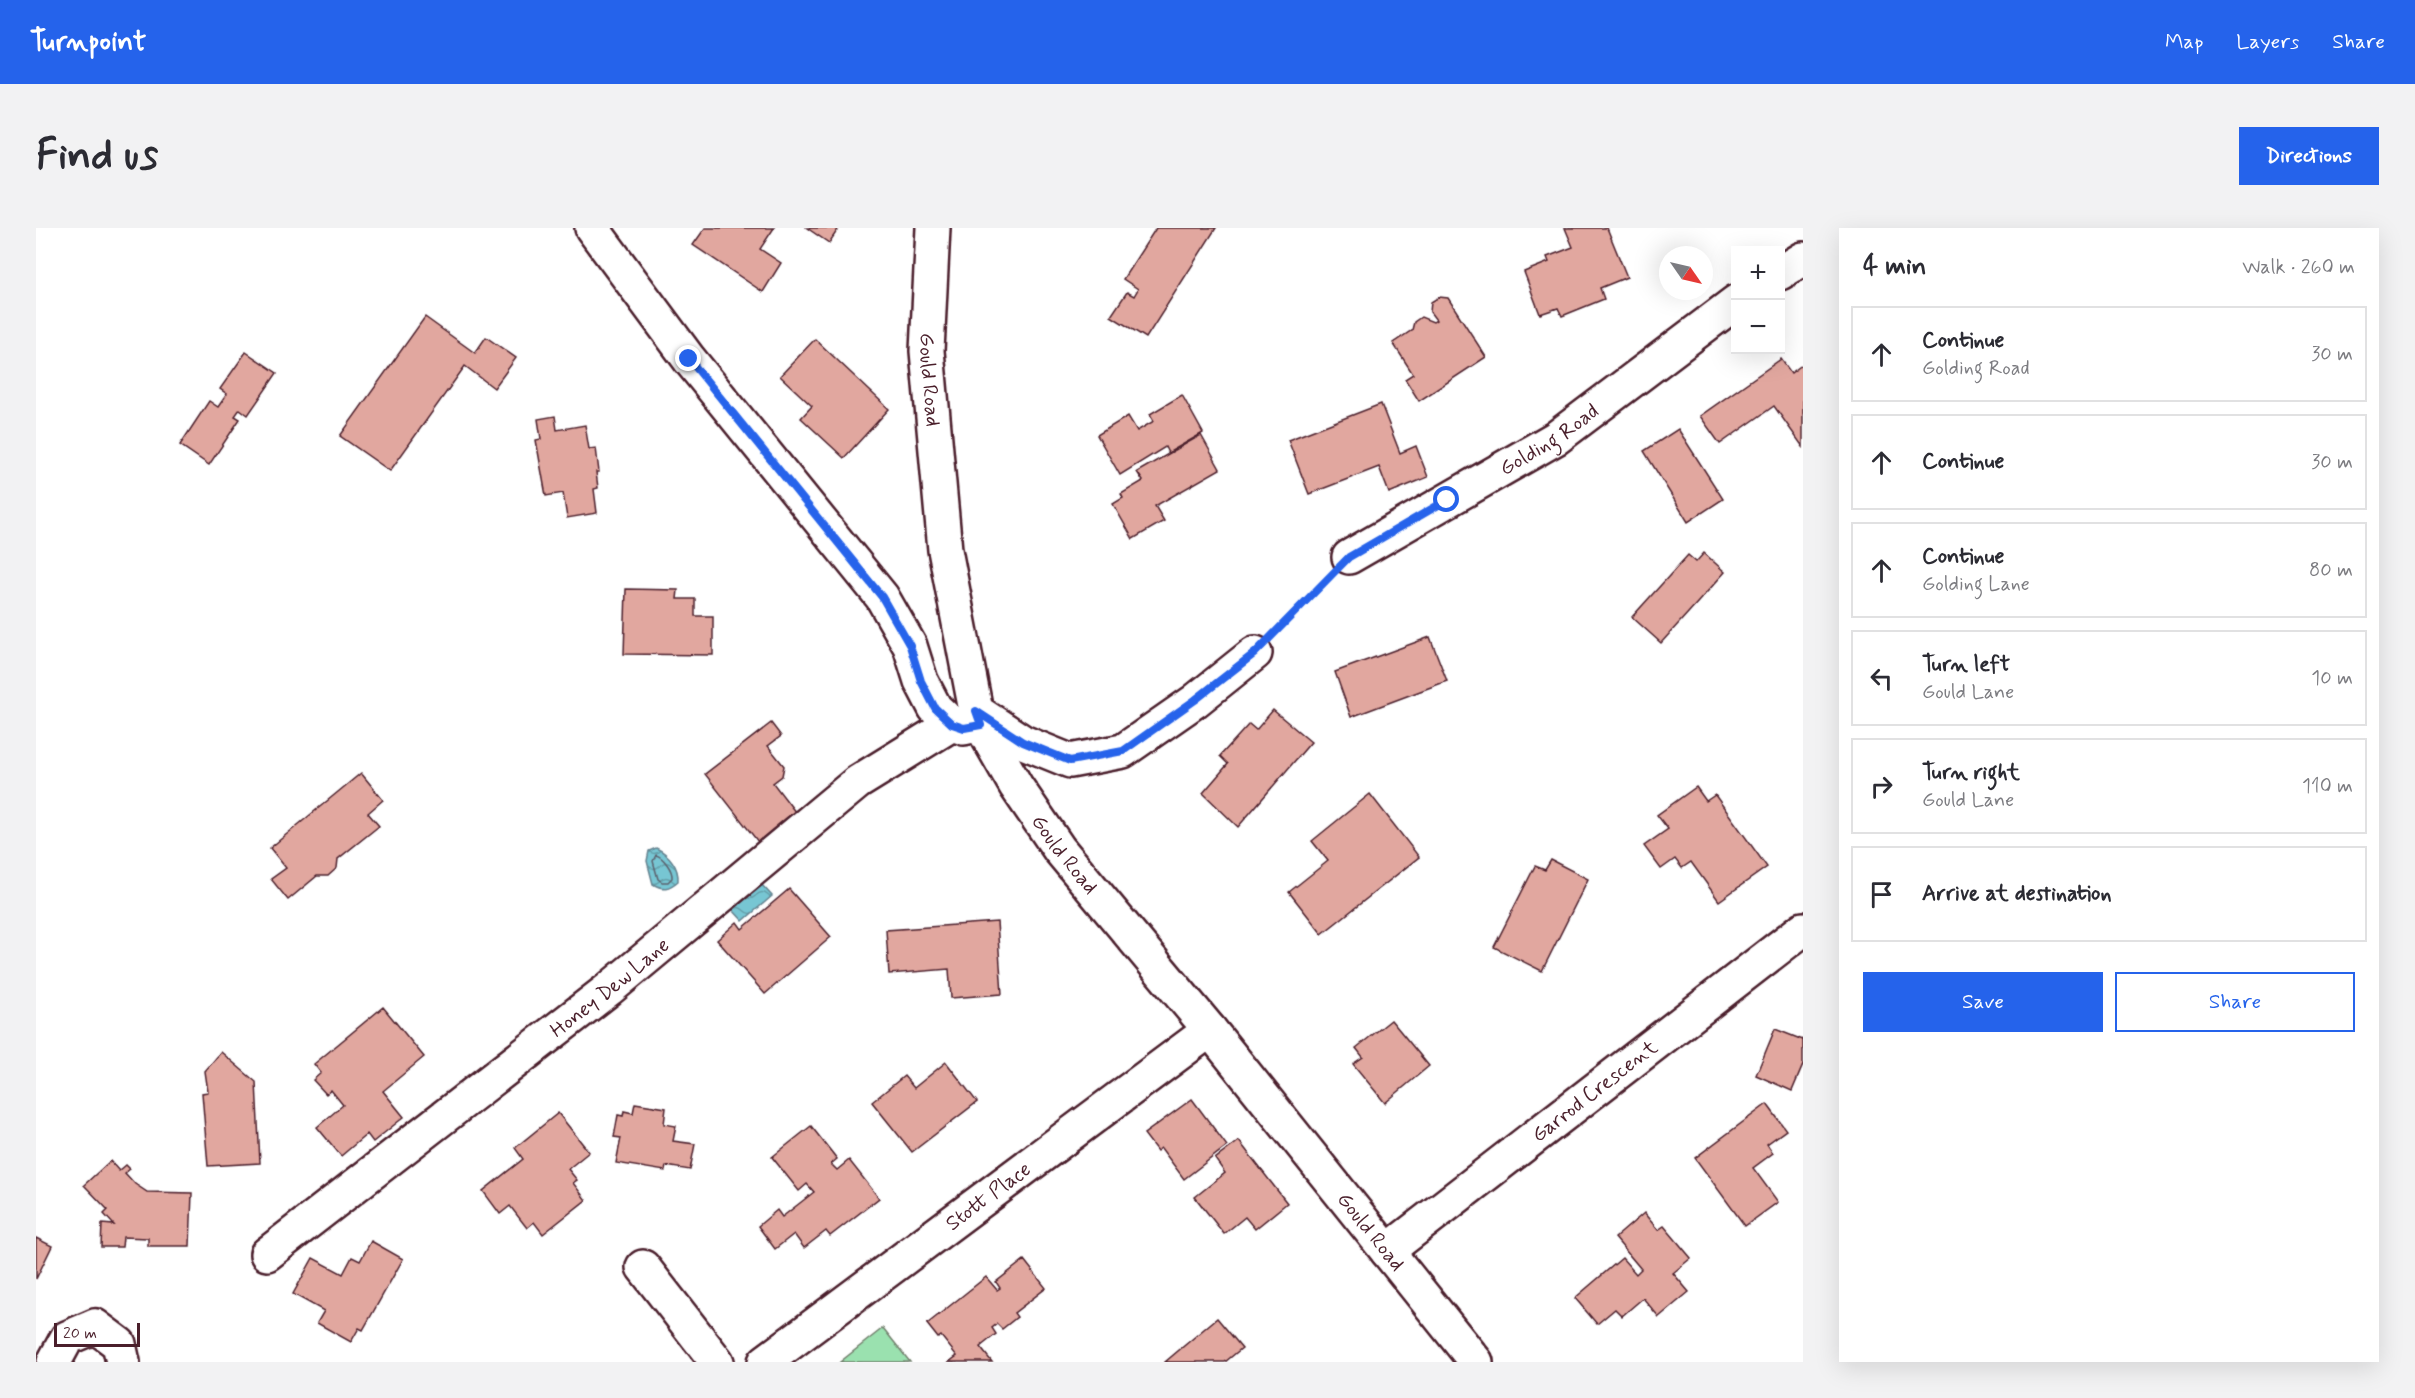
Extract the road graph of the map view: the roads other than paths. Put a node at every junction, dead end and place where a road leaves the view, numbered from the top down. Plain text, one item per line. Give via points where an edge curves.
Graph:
1 (592, 228) edge
2 (933, 228) edge
3 (1803, 259) edge
4 (1785, 270) edge
5 (1731, 306) edge
6 (1349, 557) road end
7 (1255, 653) road end
8 (970, 720) junction
9 (1803, 929) edge
10 (1210, 1030) junction
11 (1387, 1251) junction
12 (267, 1254) dead end
13 (643, 1267) dead end
14 (54, 1362) edge
15 (123, 1362) edge
16 (717, 1362) edge
17 (765, 1362) edge
18 (1476, 1362) edge

1 - 8 street via 689,359 882,597 910,646 935,708
2 - 8 street, Gould Road via 927,351 945,550
3 - 4 street
5 - 6 street, Golding Road via 1556,438
7 - 8 street via 1123,751 1070,761
8 - 10 street, Gould Road via 1059,849
8 - 12 street, Honey Dew Lane via 858,782 609,989
9 - 11 street, Garrod Crescent
10 - 11 street, Gould Road
10 - 17 street, Stott Place
11 - 18 street, Gould Road
13 - 16 street
14 - 15 street via 67,1338 95,1326 119,1344

